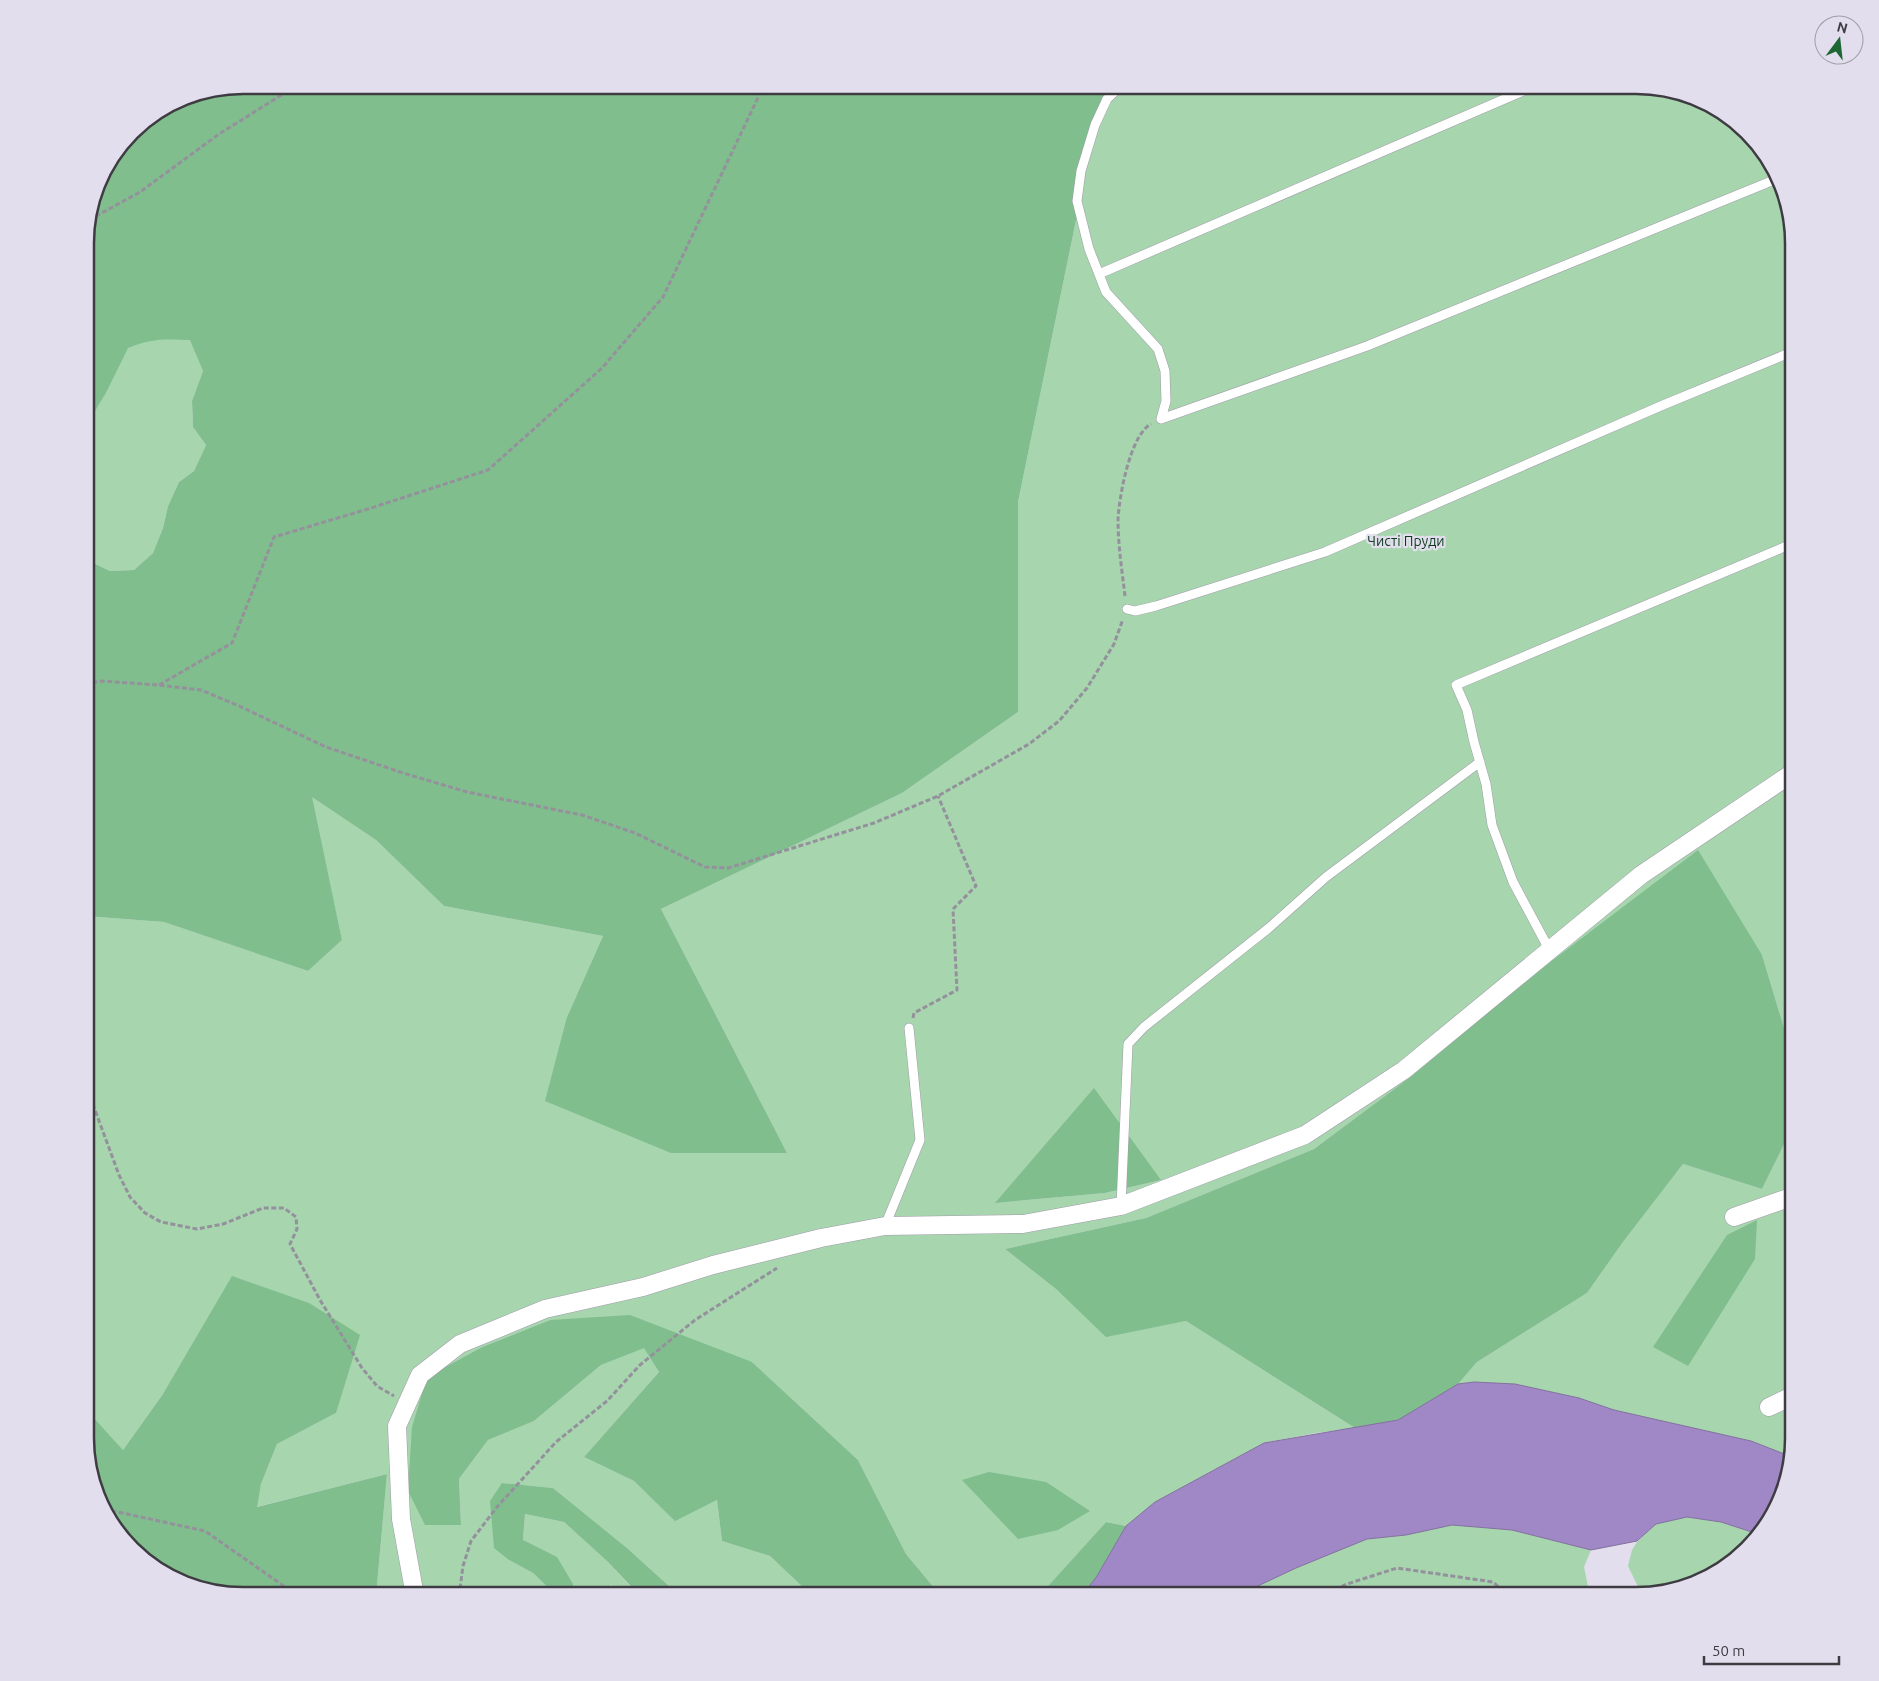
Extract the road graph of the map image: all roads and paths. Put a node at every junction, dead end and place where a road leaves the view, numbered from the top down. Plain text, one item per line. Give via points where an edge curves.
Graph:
1 (283, 94) edge
2 (760, 94) edge
3 (1112, 94) edge
4 (1516, 94) edge
5 (1772, 181) edge
6 (97, 216) edge
7 (1099, 274) junction
8 (1785, 355) edge
9 (1161, 419) junction
10 (1785, 546) edge
11 (1127, 609) junction
12 (94, 682) edge
13 (158, 685) junction
14 (1480, 762) junction
15 (1785, 778) edge
16 (938, 796) junction
17 (1550, 951) junction
18 (909, 1028) joint
19 (94, 1107) edge
20 (1785, 1200) edge
21 (1121, 1206) junction
22 (1734, 1217) dead end
23 (885, 1226) junction
24 (783, 1264) dead end
25 (1785, 1399) edge
26 (408, 1403) junction
27 (1769, 1407) dead end
28 (113, 1511) edge
29 (285, 1587) edge
30 (413, 1587) edge
31 (460, 1587) edge
32 (1341, 1587) edge
33 (1498, 1587) edge

1 - 6 path via 219,134 140,192
2 - 13 path via 663,297 602,368 488,470 274,537 232,643
3 - 7 lane via 1107,99 1085,152 1078,191 1084,232
4 - 7 lane
5 - 9 lane via 1367,346
7 - 9 lane via 1106,292 1158,349 1165,371 1166,401
8 - 11 lane via 1325,552 1156,606 1135,611
9 - 11 path via 1145,427 1132,451 1124,484 1118,519
10 - 14 lane via 1456,685 1467,710
11 - 16 path via 1114,644 1087,688 1059,721 1029,744
12 - 13 path
13 - 16 path via 201,690 326,747 403,774 467,792 582,815 635,833 705,867 728,868 874,823
14 - 17 lane via 1492,825 1513,882
14 - 21 lane via 1326,877 1128,1044
15 - 17 street via 1641,875
16 - 18 path via 976,886 953,909 957,990 914,1013
17 - 21 street via 1404,1070 1305,1135
18 - 23 lane via 920,1140
19 - 26 path via 130,1197 144,1213 160,1222 197,1230 263,1208 284,1208 296,1218 297,1230 290,1244 320,1300 377,1386
20 - 22 street
21 - 23 street via 1023,1224
23 - 26 street via 820,1238 642,1287 545,1309 460,1344 420,1375
24 - 31 path via 695,1320 640,1365 607,1401 556,1442 471,1541
25 - 27 street
26 - 30 street via 397,1426 401,1519
28 - 29 path via 205,1531
32 - 33 path via 1397,1568 1492,1582

